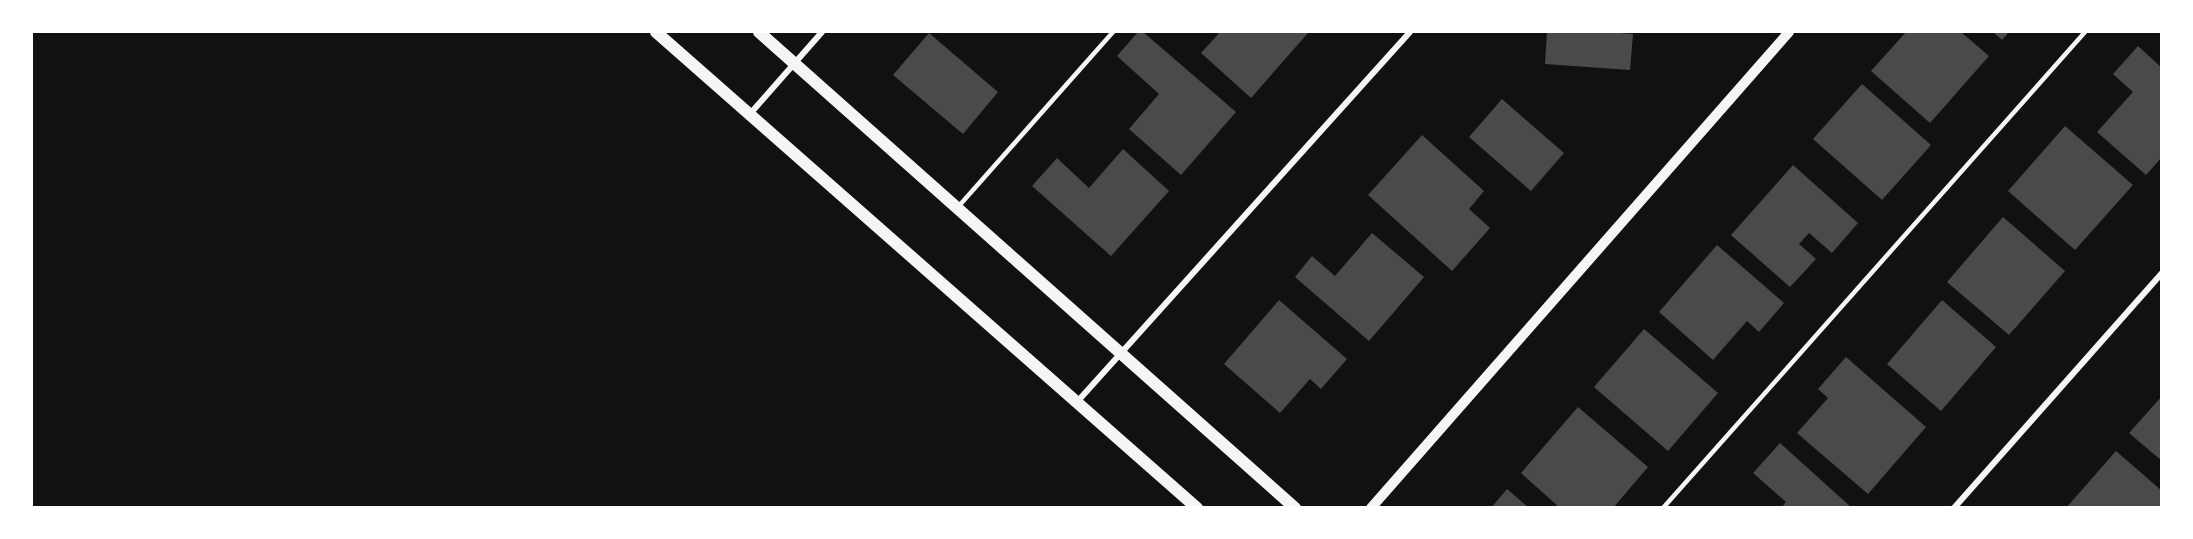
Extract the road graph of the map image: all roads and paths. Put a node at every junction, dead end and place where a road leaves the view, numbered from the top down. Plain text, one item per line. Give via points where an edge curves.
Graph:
1 (656, 32) edge
2 (759, 32) edge
3 (822, 32) edge
4 (1113, 32) edge
5 (1410, 32) edge
6 (1788, 32) edge
7 (2085, 32) edge
8 (794, 63) junction
9 (749, 115) junction
10 (957, 208) junction
11 (2162, 273) edge
12 (1121, 353) junction
13 (1077, 403) junction
14 (1197, 507) edge
15 (1295, 507) edge
16 (1371, 507) edge
17 (1663, 507) edge
18 (1954, 507) edge

1 - 9 main road
2 - 8 main road
3 - 8 street
4 - 10 lane
5 - 12 street
6 - 16 street
7 - 17 lane
8 - 9 street
8 - 10 main road
9 - 13 main road
10 - 12 main road
11 - 18 street
12 - 13 street
12 - 15 main road
13 - 14 main road

